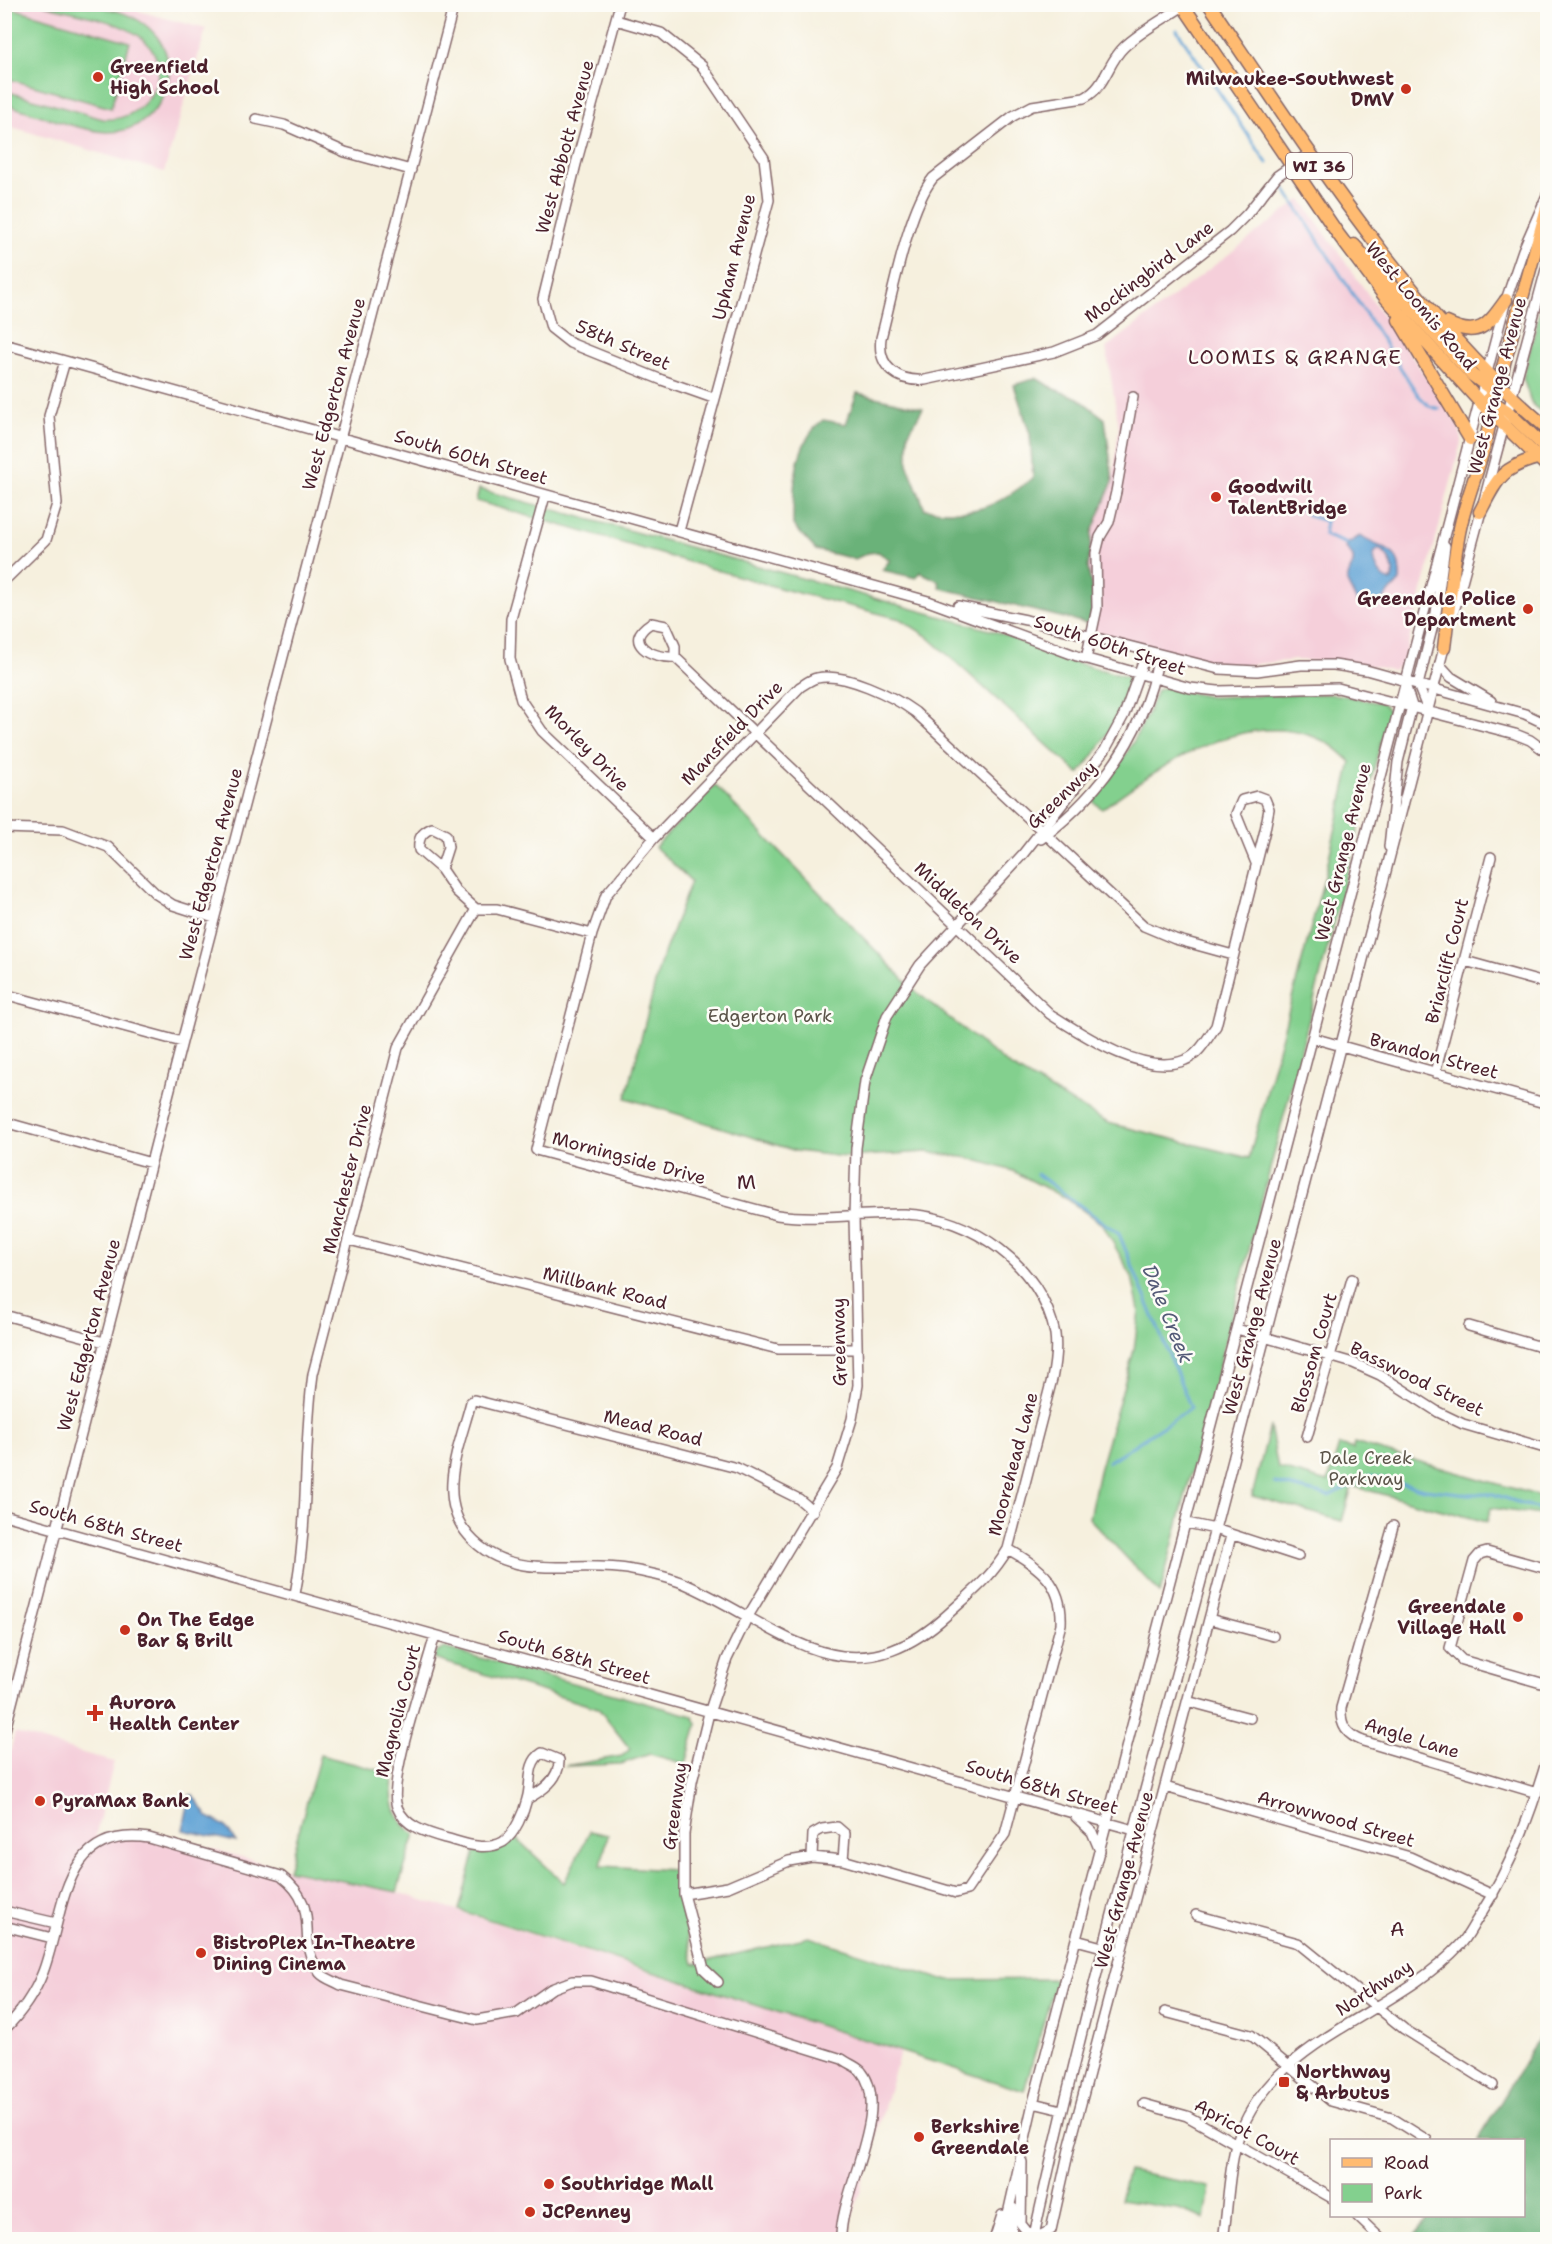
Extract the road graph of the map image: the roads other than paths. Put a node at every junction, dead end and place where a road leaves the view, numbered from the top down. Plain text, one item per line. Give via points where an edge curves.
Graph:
1 (454, 4) edge
2 (620, 4) edge
3 (1209, 4) edge
4 (1183, 5) edge
5 (616, 21) junction
6 (256, 119) dead end
7 (1310, 153) junction
8 (1292, 165) junction
9 (411, 170) junction
10 (1548, 193) edge
11 (1548, 204) edge
12 (1329, 221) junction
13 (1548, 262) edge
14 (1386, 298) junction
15 (543, 299) joint
16 (1506, 300) junction
17 (1440, 320) junction
18 (4, 344) edge
19 (65, 361) junction
20 (1487, 372) junction
21 (1133, 397) dead end
22 (714, 398) junction
23 (1479, 401) junction
24 (1498, 401) junction
25 (1548, 429) edge
26 (340, 437) junction
27 (1470, 439) junction
28 (1542, 454) edge
29 (1548, 468) edge
30 (545, 496) junction
31 (1480, 512) junction
32 (1449, 515) junction
33 (679, 531) junction
34 (4, 581) edge
35 (928, 601) junction
36 (1091, 638) junction
37 (1444, 648) junction
38 (1146, 652) junction
39 (1159, 656) junction
40 (675, 657) junction
41 (1086, 659) junction
42 (1440, 665) junction
43 (1140, 674) junction
44 (1155, 678) junction
45 (1404, 681) junction
46 (1418, 685) junction
47 (1433, 690) junction
48 (1398, 702) junction
49 (1412, 706) junction
50 (1503, 708) junction
51 (1428, 710) junction
52 (1548, 724) edge
53 (754, 734) junction
54 (1548, 753) edge
55 (4, 828) edge
56 (1043, 834) junction
57 (654, 838) junction
58 (1491, 857) dead end
59 (1256, 863) junction
60 (441, 869) dead end
61 (1385, 879) junction
62 (476, 909) junction
63 (214, 918) junction
64 (956, 925) junction
65 (592, 934) junction
66 (1233, 955) junction
67 (1465, 961) junction
68 (1548, 984) edge
69 (4, 994) edge
70 (1313, 1038) junction
71 (182, 1042) junction
72 (1342, 1048) junction
73 (1435, 1073) junction
74 (1548, 1104) edge
75 (4, 1122) edge
76 (536, 1150) joint
77 (151, 1163) junction
78 (854, 1217) junction
79 (348, 1240) junction
80 (1352, 1279) dead end
81 (4, 1315) edge
82 (1469, 1326) dead end
83 (1237, 1329) junction
84 (1266, 1336) junction
85 (104, 1342) junction
86 (856, 1349) junction
87 (1548, 1349) edge
88 (1329, 1355) junction
89 (474, 1400) joint
90 (1307, 1437) dead end
91 (1548, 1449) edge
92 (813, 1511) junction
93 (4, 1515) edge
94 (1187, 1523) junction
95 (1393, 1526) dead end
96 (56, 1529) junction
97 (1215, 1529) junction
98 (1231, 1536) junction
99 (1008, 1549) junction
100 (1298, 1556) dead end
101 (1548, 1569) edge
102 (294, 1594) junction
103 (747, 1617) junction
104 (1209, 1619) junction
105 (435, 1635) junction
106 (1273, 1636) dead end
107 (1548, 1685) edge
108 (4, 1686) edge
109 (16, 1689) junction
110 (1187, 1701) junction
111 (709, 1713) junction
112 (1250, 1718) dead end
113 (4, 1734) edge
114 (1548, 1756) edge
115 (1165, 1787) junction
116 (1537, 1793) junction
117 (1015, 1797) junction
118 (527, 1799) junction
119 (1071, 1814) junction
120 (1107, 1823) junction
121 (1134, 1830) junction
122 (1100, 1851) junction
123 (812, 1857) junction
124 (843, 1860) junction
125 (684, 1894) junction
126 (1492, 1895) junction
127 (4, 1911) edge
128 (1196, 1915) dead end
129 (56, 1923) junction
130 (4, 1926) edge
131 (52, 1938) junction
132 (1076, 1940) junction
133 (1103, 1948) junction
134 (1122, 1952) junction
135 (718, 1982) dead end
136 (1377, 2005) junction
137 (1165, 2012) dead end
138 (4, 2030) edge
139 (1287, 2066) junction
140 (1493, 2085) dead end
141 (1033, 2103) junction
142 (1144, 2104) dead end
143 (1062, 2110) junction
144 (1425, 2139) edge
145 (1236, 2146) junction
146 (1021, 2151) junction
147 (1015, 2179) junction
148 (1012, 2190) junction
149 (1330, 2197) edge
150 (1357, 2217) edge
151 (1033, 2239) edge
152 (841, 2240) edge
153 (993, 2240) edge
154 (1002, 2240) edge
155 (1011, 2240) edge
156 (1223, 2240) edge
157 (1382, 2240) edge

1 - 9 street, West Edgerton Avenue
2 - 5 street, West Abbott Avenue
3 - 7 main road, West Loomis Road / WI 36
4 - 8 main road, West Loomis Road / WI 36
4 - 8 street, Mockingbird Lane via 1123,48 1096,91 1084,98 1032,106 1013,116 933,178 913,219 881,338 884,364 906,380 925,380 1054,351 1097,335 1230,231 1277,176
5 - 15 street, West Abbott Avenue
5 - 22 street, Upham Avenue via 661,33 702,66 764,158 769,200
6 - 9 street via 284,125 345,152
7 - 8 street, Mockingbird Lane
7 - 17 main road, West Loomis Road / WI 36 via 1366,232
8 - 12 main road, West Loomis Road / WI 36
9 - 26 street, West Edgerton Avenue
10 - 16 street, West Grange Avenue
11 - 24 main road via 1504,363
12 - 14 main road, West Loomis Road / WI 36
12 - 24 main road
13 - 24 street, West Grange Avenue
14 - 23 main road, West Loomis Road / WI 36
14 - 27 main road
15 - 22 street, 58th Street via 551,328 570,343
16 - 17 main road via 1491,321 1480,328 1460,329
16 - 20 street, West Grange Avenue
17 - 20 main road, West Loomis Road / WI 36
18 - 19 street, South 60th Street
19 - 26 street, South 60th Street
19 - 34 street via 49,416 57,504 46,540
20 - 24 main road, West Loomis Road / WI 36
21 - 36 street via 1109,522 1096,553 1098,608
22 - 33 street, Upham Avenue
23 - 24 main road, West Loomis Road / WI 36
23 - 24 street, West Grange Avenue
23 - 27 street, West Grange Avenue
24 - 25 main road, West Loomis Road / WI 36
24 - 28 main road, West Loomis Road / WI 36
24 - 31 street, West Grange Avenue
24 - 37 main road via 1459,531
26 - 30 street, South 60th Street
26 - 63 street, West Edgerton Avenue
27 - 32 street, West Grange Avenue
28 - 29 main road, West Loomis Road / WI 36
28 - 31 main road via 1515,464 1504,473
30 - 33 street, South 60th Street
30 - 57 street, Morley Drive via 511,619 510,659 521,700 542,731
31 - 37 street, West Grange Avenue
32 - 45 street, West Grange Avenue
32 - 46 street via 1436,613
33 - 35 street, South 60th Street
35 - 36 street, South 60th Street via 1026,620
35 - 41 street, South 60th Street
36 - 38 street, South 60th Street
36 - 41 street
37 - 42 street, West Grange Avenue
38 - 39 street, South 60th Street
38 - 43 street, Greenway
39 - 44 street, Greenway
39 - 45 street, South 60th Street via 1239,671 1334,665
40 - 40 street via 675,646 666,626 651,623 642,628 640,645 647,653
40 - 53 street, Middleton Drive
41 - 43 street, South 60th Street
42 - 47 street, West Grange Avenue
42 - 50 street via 1480,696
43 - 44 street, South 60th Street
43 - 56 street, Greenway via 1115,734
44 - 48 street, South 60th Street via 1218,691 1338,688
44 - 56 street, Greenway via 1141,720 1118,761 1096,789
45 - 46 street, South 60th Street
45 - 48 street, West Grange Avenue
45 - 49 street
46 - 47 street, South 60th Street
46 - 51 street
47 - 50 street
47 - 51 street, West Grange Avenue
48 - 49 street, South 60th Street
48 - 70 street, West Grange Avenue
49 - 51 street, South 60th Street
49 - 61 street via 1398,762
50 - 52 street
51 - 54 street via 1515,734
51 - 61 street, West Grange Avenue
53 - 56 street, Mansfield Drive via 800,687 816,678 836,678 894,697 915,712
53 - 57 street, Mansfield Drive
53 - 64 street, Middleton Drive
55 - 63 street via 63,830 108,847 156,894 173,905
56 - 64 street, Greenway
56 - 66 street, Mansfield Drive via 1144,926
57 - 65 street, Mansfield Drive via 606,895
58 - 67 street, Briarclift Court
59 - 59 street via 1269,809 1265,799 1257,796 1242,800 1236,814
59 - 66 street
60 - 62 street via 456,891
61 - 72 street, West Grange Avenue
62 - 65 street via 497,909
62 - 79 street, Manchester Drive via 398,1048
63 - 71 street, West Edgerton Avenue
64 - 66 street, Middleton Drive via 1050,1014 1090,1039 1138,1060 1163,1064 1187,1060 1216,1026
64 - 78 street, Greenway via 920,965 887,1016 865,1081 856,1148
65 - 76 street, Mansfield Drive
67 - 68 street
67 - 73 street, Briarclift Court
69 - 71 street
70 - 72 street, Brandon Street
70 - 83 street, West Grange Avenue
71 - 77 street, West Edgerton Avenue
72 - 73 street, Brandon Street
72 - 84 street, West Grange Avenue
73 - 74 street, Brandon Street
75 - 77 street
76 - 78 street, Morningside Drive via 777,1215 805,1219
77 - 85 street, West Edgerton Avenue
78 - 86 street, Greenway
78 - 99 street, Moorehead Lane via 905,1214 960,1226 1007,1254 1023,1271 1049,1313 1056,1358
79 - 86 street, Millbank Road via 778,1349
79 - 102 street, Manchester Drive via 313,1374 303,1551
80 - 88 street, Blossom Court
81 - 85 street
82 - 87 street
83 - 84 street, Basswood Street
83 - 94 street, West Grange Avenue
84 - 88 street, Basswood Street
84 - 97 street, West Grange Avenue
85 - 96 street, West Edgerton Avenue
86 - 92 street, Greenway via 858,1385 852,1419 837,1468
88 - 90 street, Blossom Court
88 - 91 street, Basswood Street via 1380,1375 1463,1424
89 - 92 street, Mead Road via 738,1468 799,1499
89 - 103 street, Moorehead Lane via 452,1474 452,1498 456,1515 468,1535 485,1551 503,1561 528,1567 632,1570 684,1584
92 - 103 street, Greenway
93 - 96 street, South 68th Street
94 - 97 street
94 - 120 street, West Grange Avenue
95 - 116 street, Angle Lane via 1341,1708 1344,1727 1363,1742
96 - 102 street, South 68th Street
96 - 109 street, West Edgerton Avenue
97 - 98 street
97 - 121 street, West Grange Avenue
98 - 100 street
98 - 104 street, West Grange Avenue
99 - 103 street, Moorehead Lane via 994,1573 924,1636 899,1649 869,1657 838,1656 801,1645
99 - 117 street via 1056,1587 1062,1607 1061,1624
101 - 107 street via 1487,1552 1480,1554 1474,1561 1450,1648 1462,1660
102 - 105 street, South 68th Street
103 - 111 street, Greenway via 727,1659
104 - 106 street
104 - 110 street, West Grange Avenue
105 - 111 street, South 68th Street
105 - 118 street, Magnolia Court via 396,1781 397,1807 420,1830 487,1847 504,1841 514,1832
108 - 109 street
109 - 113 street, West Edgerton Avenue
110 - 112 street
110 - 115 street, West Grange Avenue
111 - 117 street, South 68th Street
111 - 125 street, Greenway via 684,1834
114 - 116 street, Northway
115 - 126 street, Arrowwood Street via 1410,1857
115 - 134 street, West Grange Avenue
116 - 126 street, Northway via 1516,1850
117 - 119 street, South 68th Street
117 - 124 street via 1005,1834 967,1890 956,1893
118 - 118 street, Magnolia Court via 556,1775 559,1760 542,1753 534,1761
119 - 120 street, South 68th Street
119 - 122 street via 1092,1832
120 - 121 street, South 68th Street
120 - 122 street, West Grange Avenue
121 - 133 street, West Grange Avenue
122 - 132 street, West Grange Avenue
123 - 124 street
123 - 124 street via 813,1834 837,1827 845,1834
123 - 125 street via 789,1861 728,1887
125 - 135 street, Greenway via 704,1969
126 - 136 street, Northway via 1461,1945 1421,1979
127 - 129 street
128 - 136 street via 1298,1943
129 - 131 street
129 - 152 street via 67,1881 92,1849 131,1836 149,1838 281,1876 297,1888 306,1908 309,1950 321,1975 341,1984 477,2020 517,2013 550,1989 572,1981 591,1981 842,2059 861,2071 871,2089 872,2111 844,2212
130 - 131 street
131 - 138 street via 33,1994
132 - 133 street
132 - 141 street, West Grange Avenue
133 - 134 street
133 - 143 street, West Grange Avenue
134 - 151 street, West Grange Avenue via 1051,2230
136 - 139 street, Northway
136 - 140 street via 1404,2029
137 - 139 street via 1251,2035
139 - 144 street via 1331,2101 1392,2118
139 - 145 street, Northway via 1249,2114
141 - 143 street
141 - 146 street, West Grange Avenue
142 - 145 street, Apricot Court via 1187,2116
143 - 151 street, West Grange Avenue
145 - 149 street, Apricot Court
145 - 156 street, Northway
146 - 147 street, West Grange Avenue
146 - 151 street via 1021,2224
147 - 148 street, West Grange Avenue
147 - 153 street
148 - 154 street, West Grange Avenue
148 - 155 street
150 - 157 street

